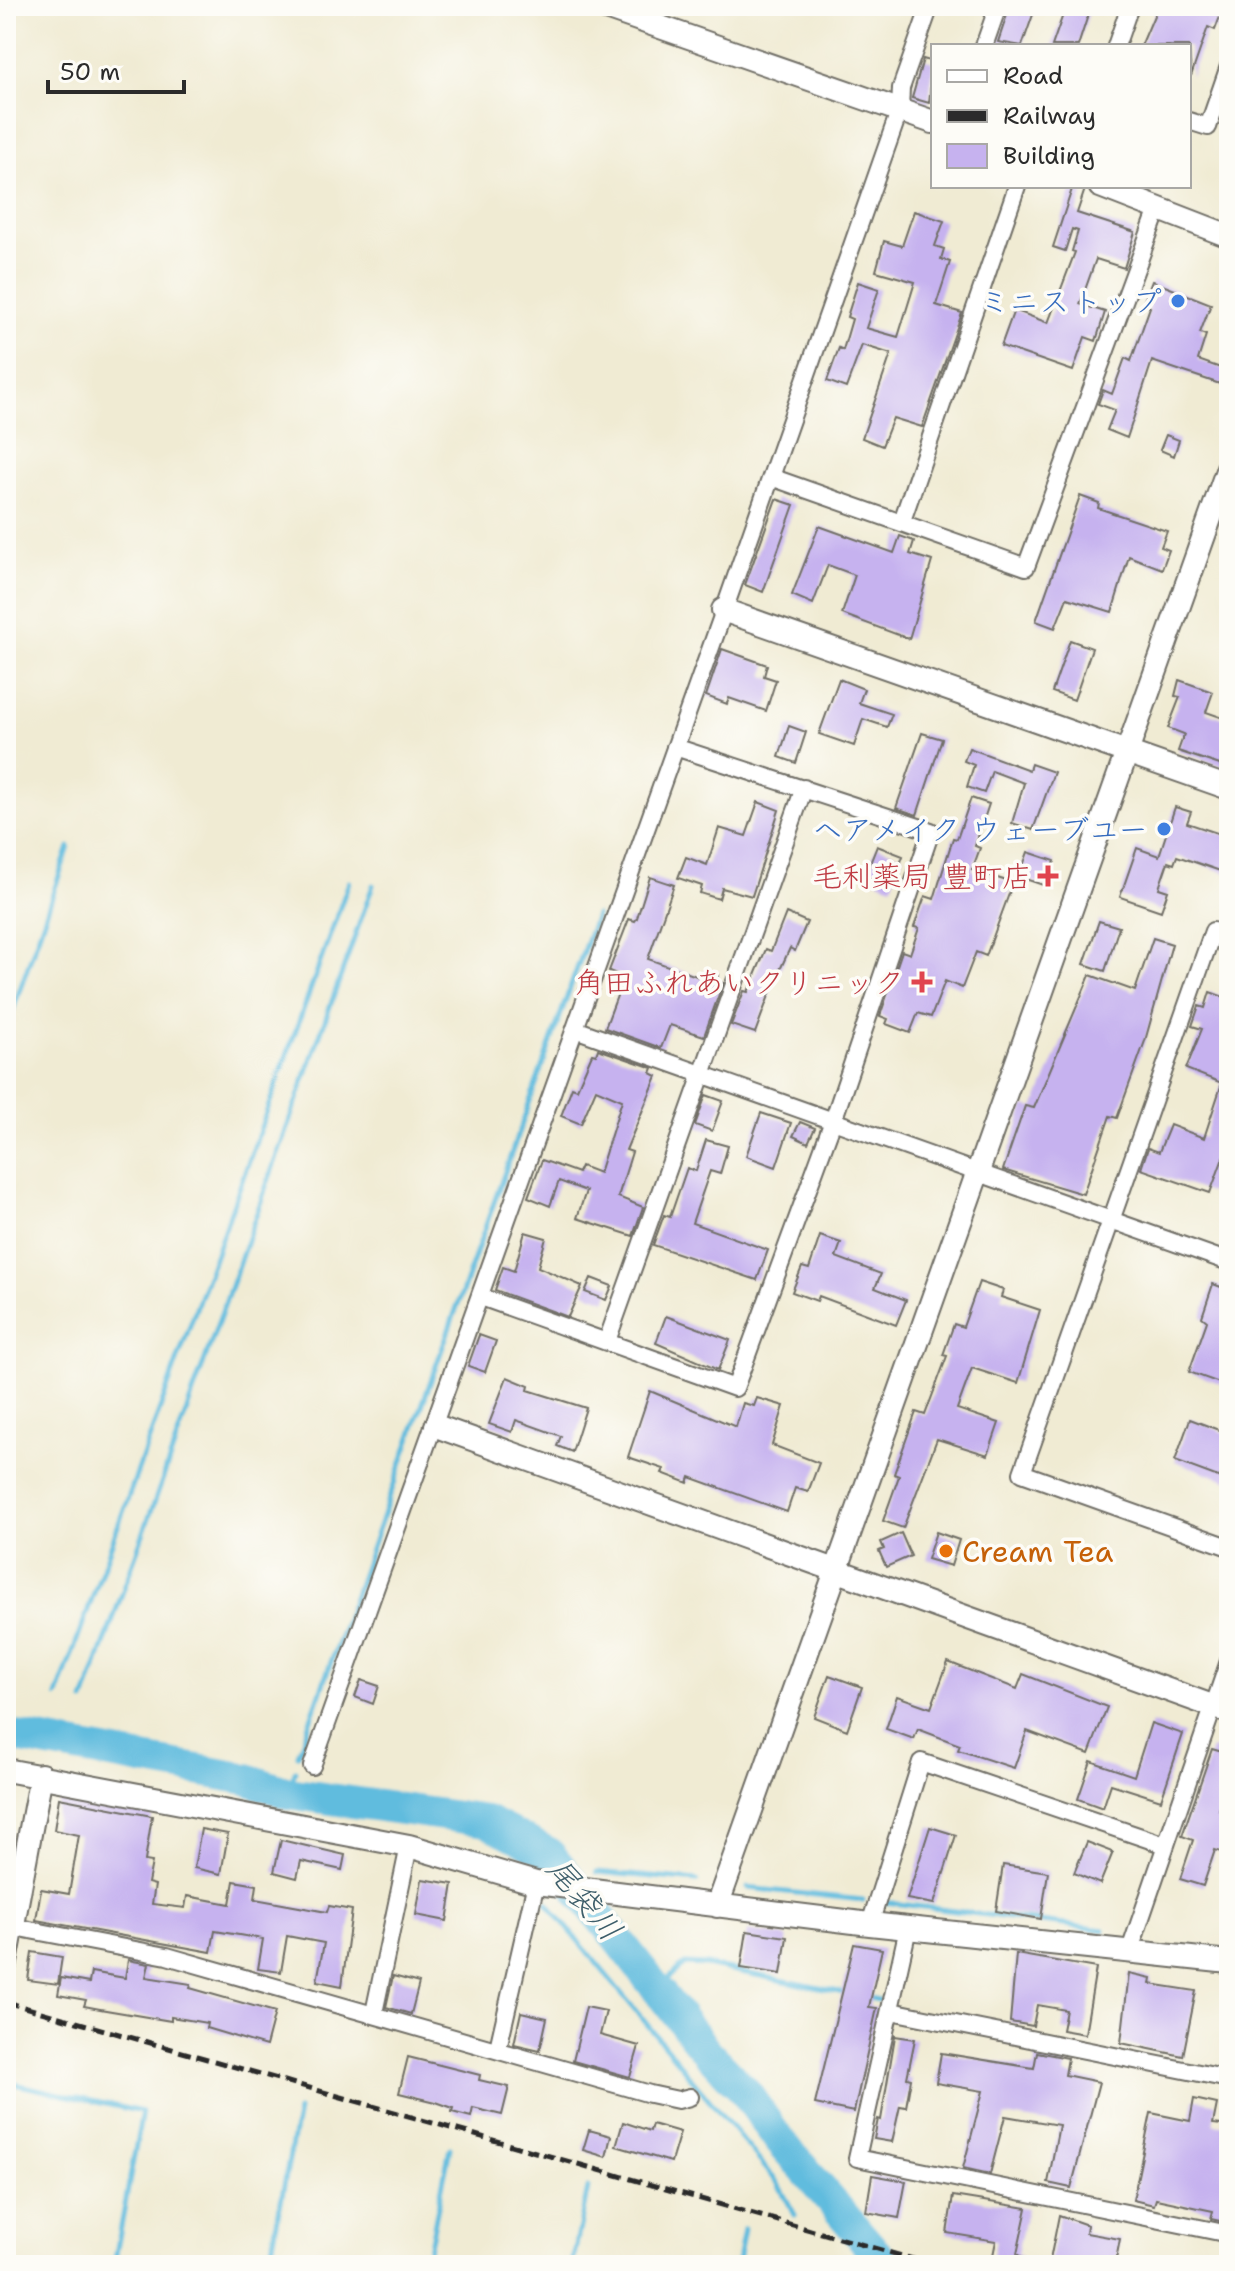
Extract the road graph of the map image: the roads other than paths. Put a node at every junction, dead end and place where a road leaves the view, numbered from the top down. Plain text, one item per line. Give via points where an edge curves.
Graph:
1 (600, 6) edge
2 (930, 6) edge
3 (998, 6) edge
4 (1130, 6) edge
5 (985, 44) edge
6 (1117, 44) edge
7 (1229, 66) edge
8 (900, 109) junction
9 (931, 121) edge
10 (1191, 122) edge
11 (1016, 188) edge
12 (1105, 188) edge
13 (1158, 209) junction
14 (1229, 236) edge
15 (1227, 476) edge
16 (771, 477) junction
17 (902, 521) junction
18 (723, 610) junction
19 (675, 747) junction
20 (1128, 755) junction
21 (804, 788) junction
22 (1229, 788) edge
23 (1229, 936) edge
24 (575, 1029) junction
25 (702, 1075) junction
26 (833, 1121) junction
27 (978, 1173) junction
28 (1111, 1220) junction
29 (1229, 1262) edge
30 (481, 1297) junction
31 (607, 1341) junction
32 (436, 1426) junction
33 (1229, 1547) edge
34 (836, 1570) junction
35 (1229, 1661) edge
36 (1221, 1709) edge
37 (312, 1766) dead end
38 (6, 1770) edge
39 (41, 1775) junction
40 (1165, 1845) junction
41 (409, 1846) junction
42 (536, 1883) junction
43 (717, 1906) junction
44 (870, 1924) junction
45 (14, 1927) junction
46 (908, 1928) junction
47 (1130, 1950) junction
48 (6, 1962) edge
49 (1229, 1962) edge
50 (891, 2011) junction
51 (374, 2013) junction
52 (498, 2048) junction
53 (1229, 2079) edge
54 (690, 2097) dead end
55 (1229, 2234) edge

1 - 8 street
2 - 8 street via 901,88
3 - 5 street
4 - 6 street
7 - 10 street via 1208,127
8 - 9 street
8 - 16 street
11 - 17 street
12 - 13 street
13 - 14 street
13 - 17 street via 1026,567
15 - 20 street
16 - 17 street
16 - 18 street
18 - 19 street
18 - 20 street
19 - 21 street
19 - 24 street
20 - 22 street
20 - 27 street
21 - 25 street
21 - 26 street via 931,831
23 - 28 street via 1213,931
24 - 25 street
24 - 30 street
25 - 26 street
25 - 31 street
26 - 27 street
26 - 31 street via 735,1388
27 - 28 street
27 - 34 street
28 - 29 street
28 - 33 street via 1022,1473
30 - 31 street
30 - 32 street
32 - 34 street
32 - 37 street
34 - 36 street
34 - 43 street
35 - 36 street
36 - 40 street
38 - 39 street
39 - 41 street
39 - 45 street
40 - 44 street via 921,1762
40 - 47 street
41 - 42 street
41 - 51 street
42 - 43 street
42 - 52 street
43 - 44 street
44 - 46 street
45 - 48 street
45 - 51 street via 167,1956
46 - 47 street
46 - 50 street
47 - 49 street
50 - 53 street
50 - 55 street via 857,2158
51 - 52 street
52 - 54 street via 650,2094

